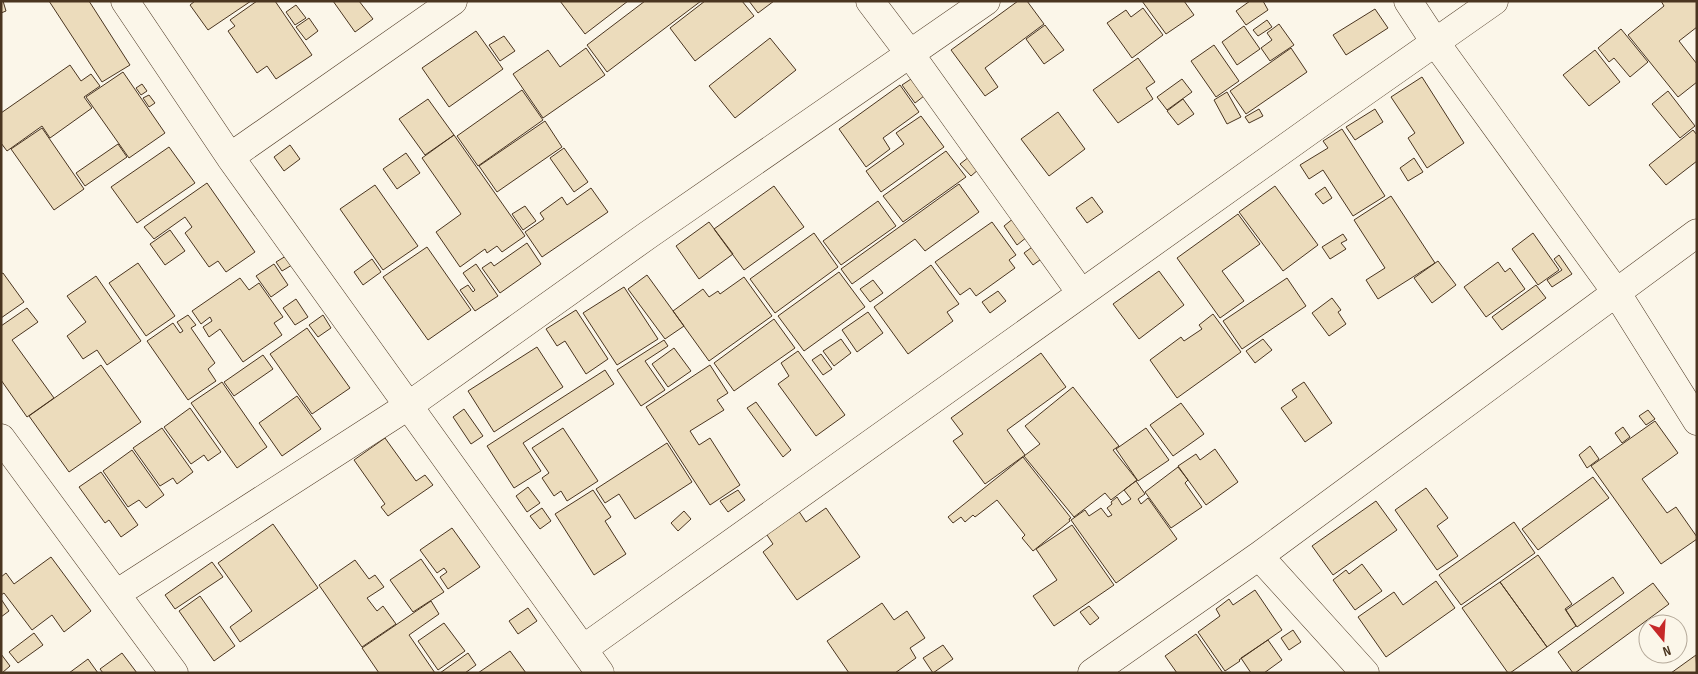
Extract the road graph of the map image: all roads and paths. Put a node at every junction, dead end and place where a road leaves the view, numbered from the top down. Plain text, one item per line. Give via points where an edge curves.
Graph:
1 (125, 1) edge
2 (453, 1) edge
3 (870, 1) edge
4 (986, 1) edge
5 (1408, 1) edge
6 (1494, 1) edge
7 (1435, 42) junction
8 (910, 54) junction
9 (230, 157) junction
10 (1697, 233) edge
11 (1616, 292) junction
12 (1081, 293) junction
13 (408, 406) junction
14 (1697, 421) edge
15 (1, 438) edge
16 (1259, 556) junction
17 (116, 594) junction
18 (583, 649) junction
19 (174, 673) edge
20 (600, 673) edge
21 (1092, 673) edge
22 (1365, 673) edge

1 - 9 street
2 - 9 street
3 - 8 street
4 - 8 street
5 - 7 street
6 - 7 street
7 - 11 street
7 - 12 street
8 - 12 street
8 - 13 street
9 - 13 street
10 - 11 street
11 - 14 street
11 - 16 street
12 - 18 street
13 - 17 street
13 - 18 street
15 - 17 street
16 - 21 street
16 - 22 street
17 - 19 street
18 - 20 street

